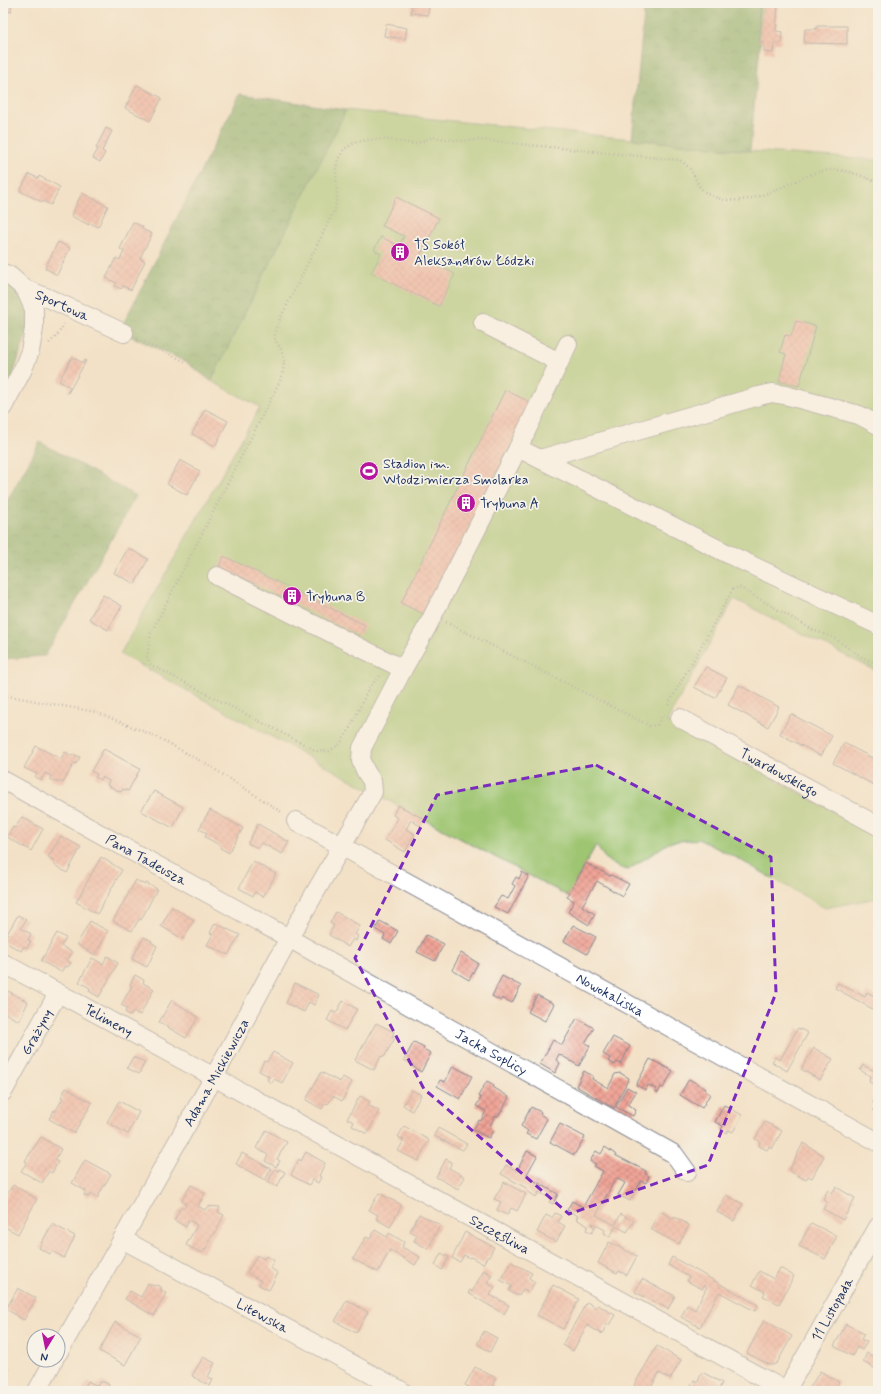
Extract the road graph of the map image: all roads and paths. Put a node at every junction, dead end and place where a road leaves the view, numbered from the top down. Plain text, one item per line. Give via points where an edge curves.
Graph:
1 (878, 183) edge
2 (3, 273) edge
3 (24, 289) junction
4 (483, 323) dead end
5 (124, 333) joint
6 (568, 344) dead end
7 (186, 362) dead end
8 (559, 362) junction
9 (3, 407) edge
10 (878, 425) edge
11 (518, 448) junction
12 (540, 459) junction
13 (217, 576) dead end
14 (878, 625) edge
15 (427, 627) junction
16 (878, 664) edge
17 (400, 668) junction
18 (3, 695) edge
19 (680, 718) dead end
20 (3, 780) edge
21 (296, 821) joint
22 (878, 826) edge
23 (342, 847) junction
24 (289, 938) junction
25 (3, 963) edge
26 (58, 993) junction
27 (214, 1077) junction
28 (3, 1092) edge
29 (878, 1142) edge
30 (687, 1172) dead end
31 (878, 1227) edge
32 (122, 1239) junction
33 (66, 1339) edge
34 (50, 1368) edge
35 (37, 1391) edge
36 (402, 1391) edge
37 (786, 1391) edge

1 - 17 path via 857,174 831,170 811,174 755,198 739,201 710,195 700,188 687,165 679,160 433,137 415,144 382,139 367,140 356,142 344,149 336,169 335,210 274,334 282,353 284,368 280,381 151,633 147,657 151,665 317,751 329,751 340,744 370,686 379,677
2 - 3 street, Sportowa
3 - 5 street, Sportowa
3 - 9 street via 34,309 34,329 23,369
4 - 8 street
5 - 7 path
6 - 8 street
8 - 11 street
10 - 12 street via 859,415 772,393
11 - 12 street
11 - 15 street
12 - 14 street via 730,555
13 - 17 street
15 - 16 path via 439,619 650,726 657,725 733,589 739,586 813,630 834,638 863,658
15 - 17 street
17 - 23 street, Adama Mickiewicza via 362,748 361,761 372,780 373,792
18 - 21 path via 96,712 150,734 208,765
19 - 22 street, Twardowskiego
20 - 24 street, Pana Tadeusza
21 - 23 street, Nowokaliska
23 - 24 street, Adama Mickiewicza
23 - 29 street, Nowokaliska
24 - 27 street, Adama Mickiewicza
24 - 30 street, Jacka Soplicy via 674,1154
25 - 26 street, Telimeny
26 - 27 street, Telimeny
26 - 28 street, Grażyny
27 - 32 street, Adama Mickiewicza
27 - 37 street, Szczęśliwa
31 - 37 street, 11 Listopada
32 - 33 street, Adama Mickiewicza
32 - 36 street, Litewska
34 - 35 street

